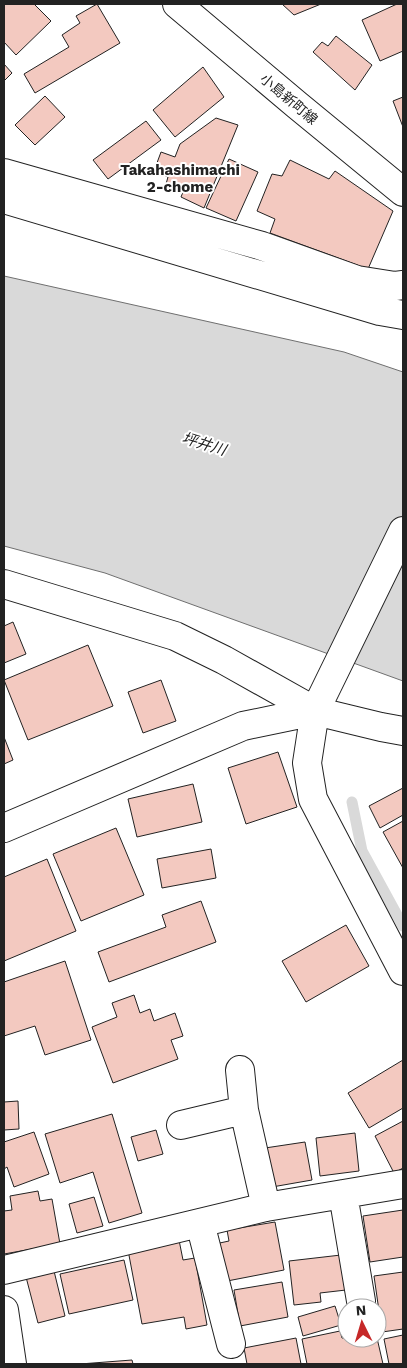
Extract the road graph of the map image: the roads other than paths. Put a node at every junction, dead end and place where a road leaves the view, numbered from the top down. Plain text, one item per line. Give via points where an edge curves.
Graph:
1 (177, 4) edge
2 (4, 174) edge
3 (403, 192) edge
4 (4, 199) edge
5 (205, 231) junction
6 (197, 256) junction
7 (403, 285) edge
8 (403, 315) edge
9 (403, 530) edge
10 (4, 584) edge
11 (315, 712) junction
12 (403, 731) edge
13 (4, 828) edge
14 (403, 971) edge
15 (240, 1070) dead end
16 (244, 1110) junction
17 (181, 1125) dead end
18 (403, 1184) edge
19 (343, 1194) junction
20 (266, 1207) junction
21 (200, 1223) junction
22 (4, 1270) edge
23 (360, 1298) edge
24 (4, 1310) edge
25 (231, 1344) dead end
26 (12, 1364) edge

1 - 3 street, 小島新町線
2 - 5 street
4 - 6 street
5 - 6 street
5 - 7 street via 262,246 357,280
6 - 8 street
9 - 11 street
10 - 11 street via 175,636
11 - 12 street
11 - 13 street via 243,726
11 - 14 street via 307,763 313,798
15 - 16 street
16 - 17 street
16 - 20 street
18 - 19 street
19 - 20 street
19 - 23 street
20 - 21 street
21 - 22 street
21 - 25 street
24 - 26 street

